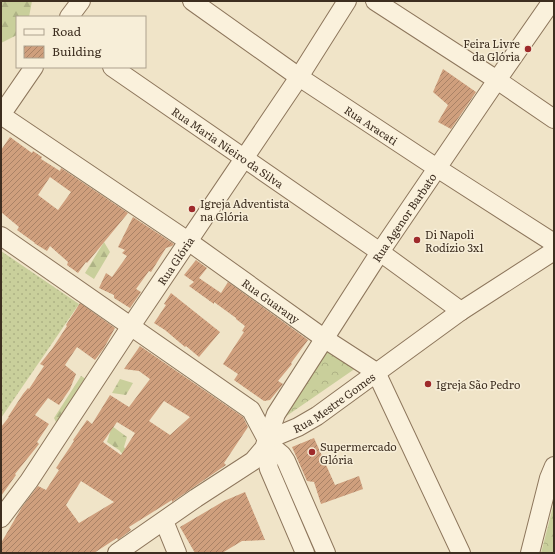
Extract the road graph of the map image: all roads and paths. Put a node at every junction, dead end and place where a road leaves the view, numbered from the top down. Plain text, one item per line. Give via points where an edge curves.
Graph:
1 (81, 1) edge
2 (192, 1) edge
3 (347, 1) edge
4 (375, 1) edge
5 (552, 1) edge
6 (70, 16) edge
7 (33, 68) edge
8 (113, 68) edge
9 (299, 77) junction
10 (497, 80) junction
11 (1, 115) edge
12 (554, 119) edge
13 (244, 159) junction
14 (437, 168) junction
15 (1, 236) edge
16 (188, 241) junction
17 (554, 243) edge
18 (554, 251) edge
19 (380, 252) junction
20 (461, 311) junction
21 (131, 326) junction
22 (325, 339) junction
23 (376, 372) junction
24 (267, 440) junction
25 (554, 466) edge
26 (1, 518) edge
27 (164, 521) junction
28 (117, 553) edge
29 (177, 553) edge
30 (305, 553) edge
31 (326, 553) edge
32 (461, 553) edge
33 (530, 553) edge

1 - 6 street
2 - 9 street, Rua Aracati
3 - 9 street, Rua Glória
4 - 10 street
5 - 10 street, Rua Agenor Barbato
7 - 11 street
8 - 13 street, Rua Maria Nieiro da Silva
9 - 13 street, Rua Glória
9 - 14 street, Rua Aracati
10 - 12 street
10 - 14 street, Rua Agenor Barbato
11 - 16 street, Rua Guarany
13 - 16 street, Rua Glória
13 - 19 street, Rua Maria Nieiro da Silva
14 - 17 street, Rua Aracati
14 - 19 street, Rua Agenor Barbato
15 - 21 street
16 - 21 street, Rua Glória
16 - 22 street, Rua Guarany
18 - 20 street, Rua Mestre Gomes
19 - 20 street, Rua Maria Nieiro da Silva
19 - 22 street, Rua Agenor Barbato
20 - 23 street, Rua Mestre Gomes
21 - 24 street via 251,410
21 - 26 street, Rua Glória via 29,481
22 - 23 street, Rua Guarany
22 - 24 street, Rua Agenor Barbato via 276,414
23 - 24 street, Rua Mestre Gomes via 317,416
23 - 32 street
24 - 27 street via 264,448 252,462
24 - 30 street via 269,469
24 - 31 street via 286,461
25 - 33 street
27 - 28 street
27 - 29 street

